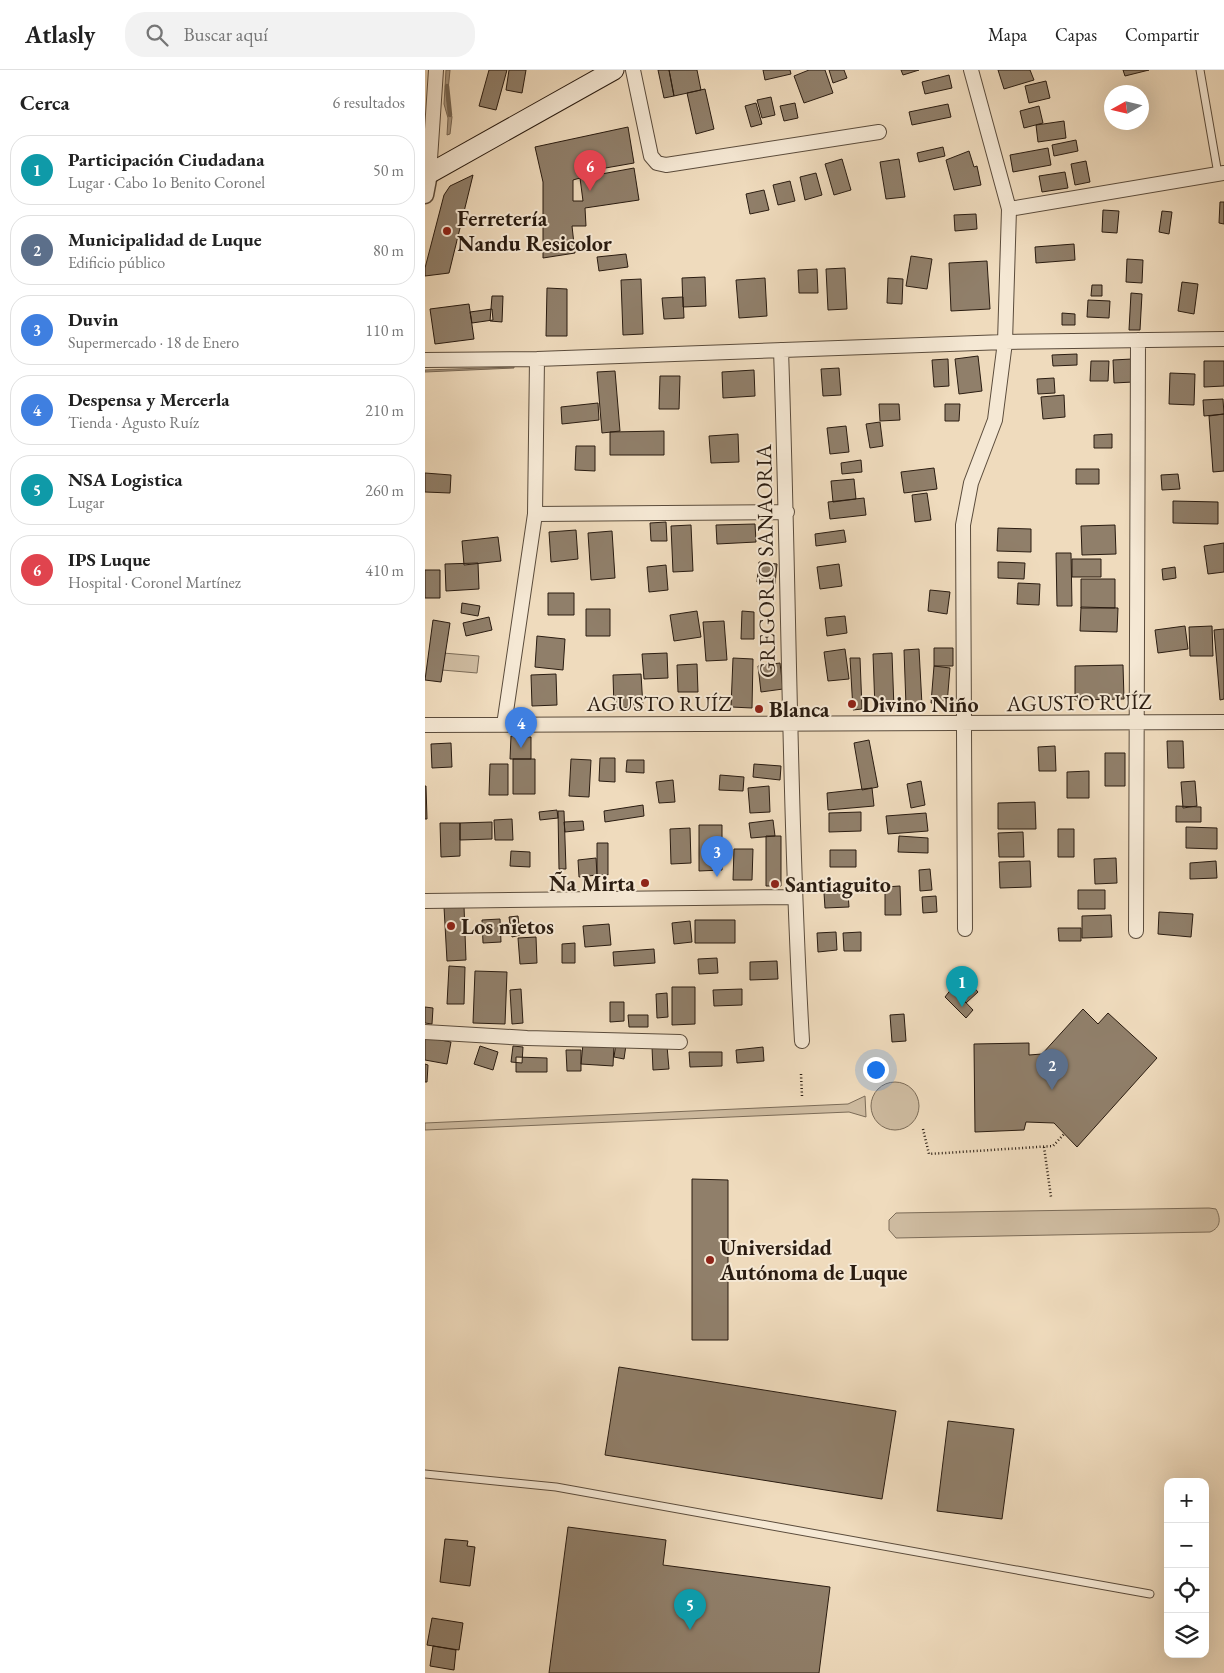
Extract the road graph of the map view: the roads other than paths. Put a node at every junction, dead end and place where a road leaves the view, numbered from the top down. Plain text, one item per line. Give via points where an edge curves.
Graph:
1 (436, 70) edge
2 (614, 70) edge
3 (633, 70) edge
4 (971, 70) edge
5 (1200, 70) edge
6 (429, 127) edge
7 (879, 132) dead end
8 (430, 173) edge
9 (1221, 174) edge
10 (425, 195) edge
11 (1009, 209) junction
12 (1224, 339) edge
13 (1138, 340) junction
14 (1005, 342) junction
15 (781, 350) junction
16 (537, 359) junction
17 (425, 360) edge
18 (787, 512) junction
19 (535, 514) junction
20 (1137, 722) junction
21 (1224, 722) edge
22 (789, 724) junction
23 (964, 724) junction
24 (425, 725) edge
25 (504, 725) junction
26 (793, 897) junction
27 (425, 900) edge
28 (965, 929) dead end
29 (1136, 931) dead end
30 (425, 1032) edge
31 (802, 1041) dead end
32 (680, 1042) dead end
33 (425, 1474) edge
34 (1151, 1594) dead end

1 - 6 street
2 - 8 main road
3 - 7 street via 651,156 657,163 666,165
4 - 11 street
5 - 9 lane
6 - 8 street
8 - 10 street
9 - 11 street
11 - 14 street
12 - 13 street
13 - 14 street
13 - 20 street
14 - 15 street
14 - 23 street via 995,420 971,483 963,525
15 - 16 street
15 - 18 street, GREGORIO SANAORIA
16 - 17 street
16 - 19 street
18 - 19 street
18 - 22 street, GREGORIO SANAORIA
19 - 25 street
20 - 21 street, AGUSTO RUÍZ
20 - 23 street, AGUSTO RUÍZ
20 - 29 street
22 - 23 street, AGUSTO RUÍZ
22 - 25 street, AGUSTO RUÍZ
22 - 26 street, GREGORIO SANAORIA
23 - 28 street
24 - 25 street, AGUSTO RUÍZ
26 - 27 street
26 - 31 street, GREGORIO SANAORIA
30 - 32 street
33 - 34 lane via 556,1487

